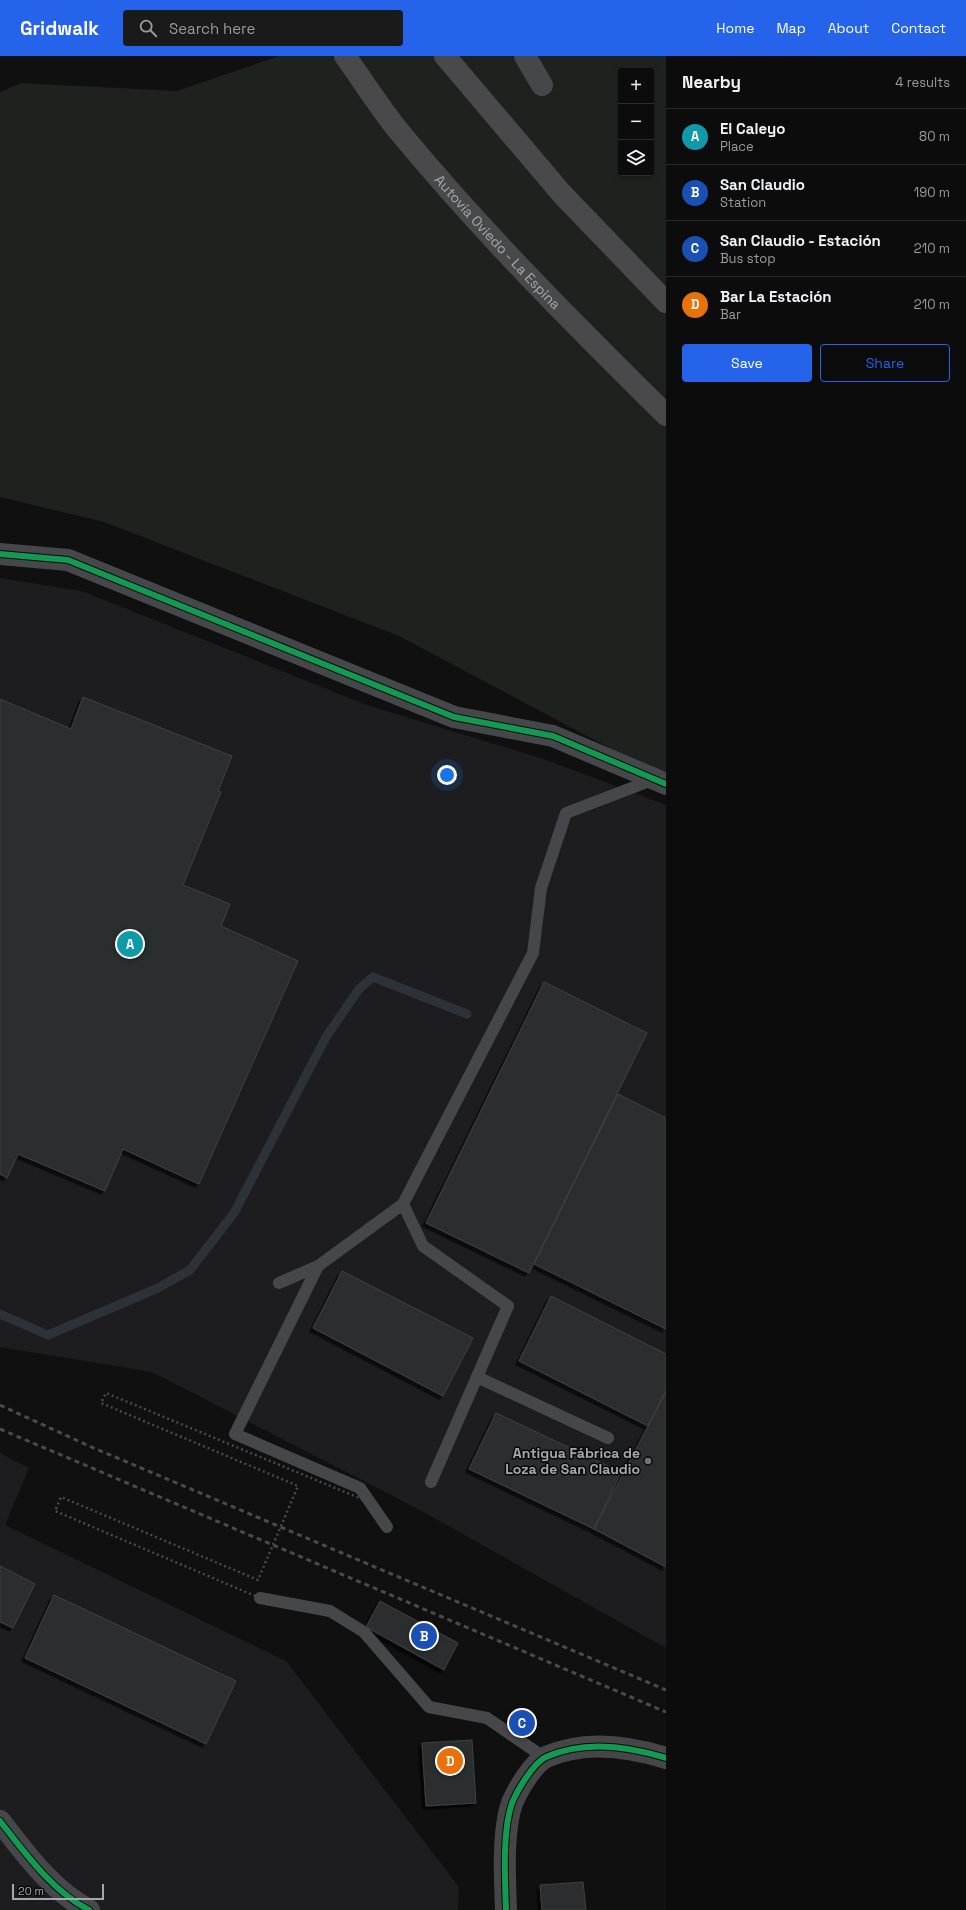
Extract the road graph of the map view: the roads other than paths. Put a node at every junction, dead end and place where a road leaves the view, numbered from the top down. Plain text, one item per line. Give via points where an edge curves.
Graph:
1 (345, 56) edge
2 (445, 56) edge
3 (525, 56) edge
4 (542, 85) dead end
5 (666, 302) edge
6 (666, 415) edge
7 (0, 554) edge
8 (661, 782) edge
9 (403, 1204) junction
10 (318, 1266) junction
11 (279, 1283) dead end
12 (477, 1377) junction
13 (608, 1438) dead end
14 (431, 1482) dead end
15 (387, 1527) dead end
16 (260, 1598) road end
17 (545, 1758) junction
18 (666, 1758) edge
19 (0, 1821) edge
20 (88, 1910) edge
21 (506, 1910) edge

1 - 6 highway, Autovía Oviedo - La Espina via 401,134 504,251
2 - 5 highway via 562,194
3 - 4 street
7 - 8 street via 68,560 454,718 553,736
8 - 9 lane via 566,812 541,888 533,953
9 - 10 lane
9 - 12 lane via 423,1246 508,1306
10 - 11 lane
10 - 15 lane via 236,1434 360,1488
12 - 13 lane
12 - 14 lane
16 - 17 lane via 330,1611 364,1632 429,1707 487,1718
17 - 18 street via 574,1750 605,1746
17 - 21 street via 521,1786 512,1804 507,1824
19 - 20 street via 58,1888

